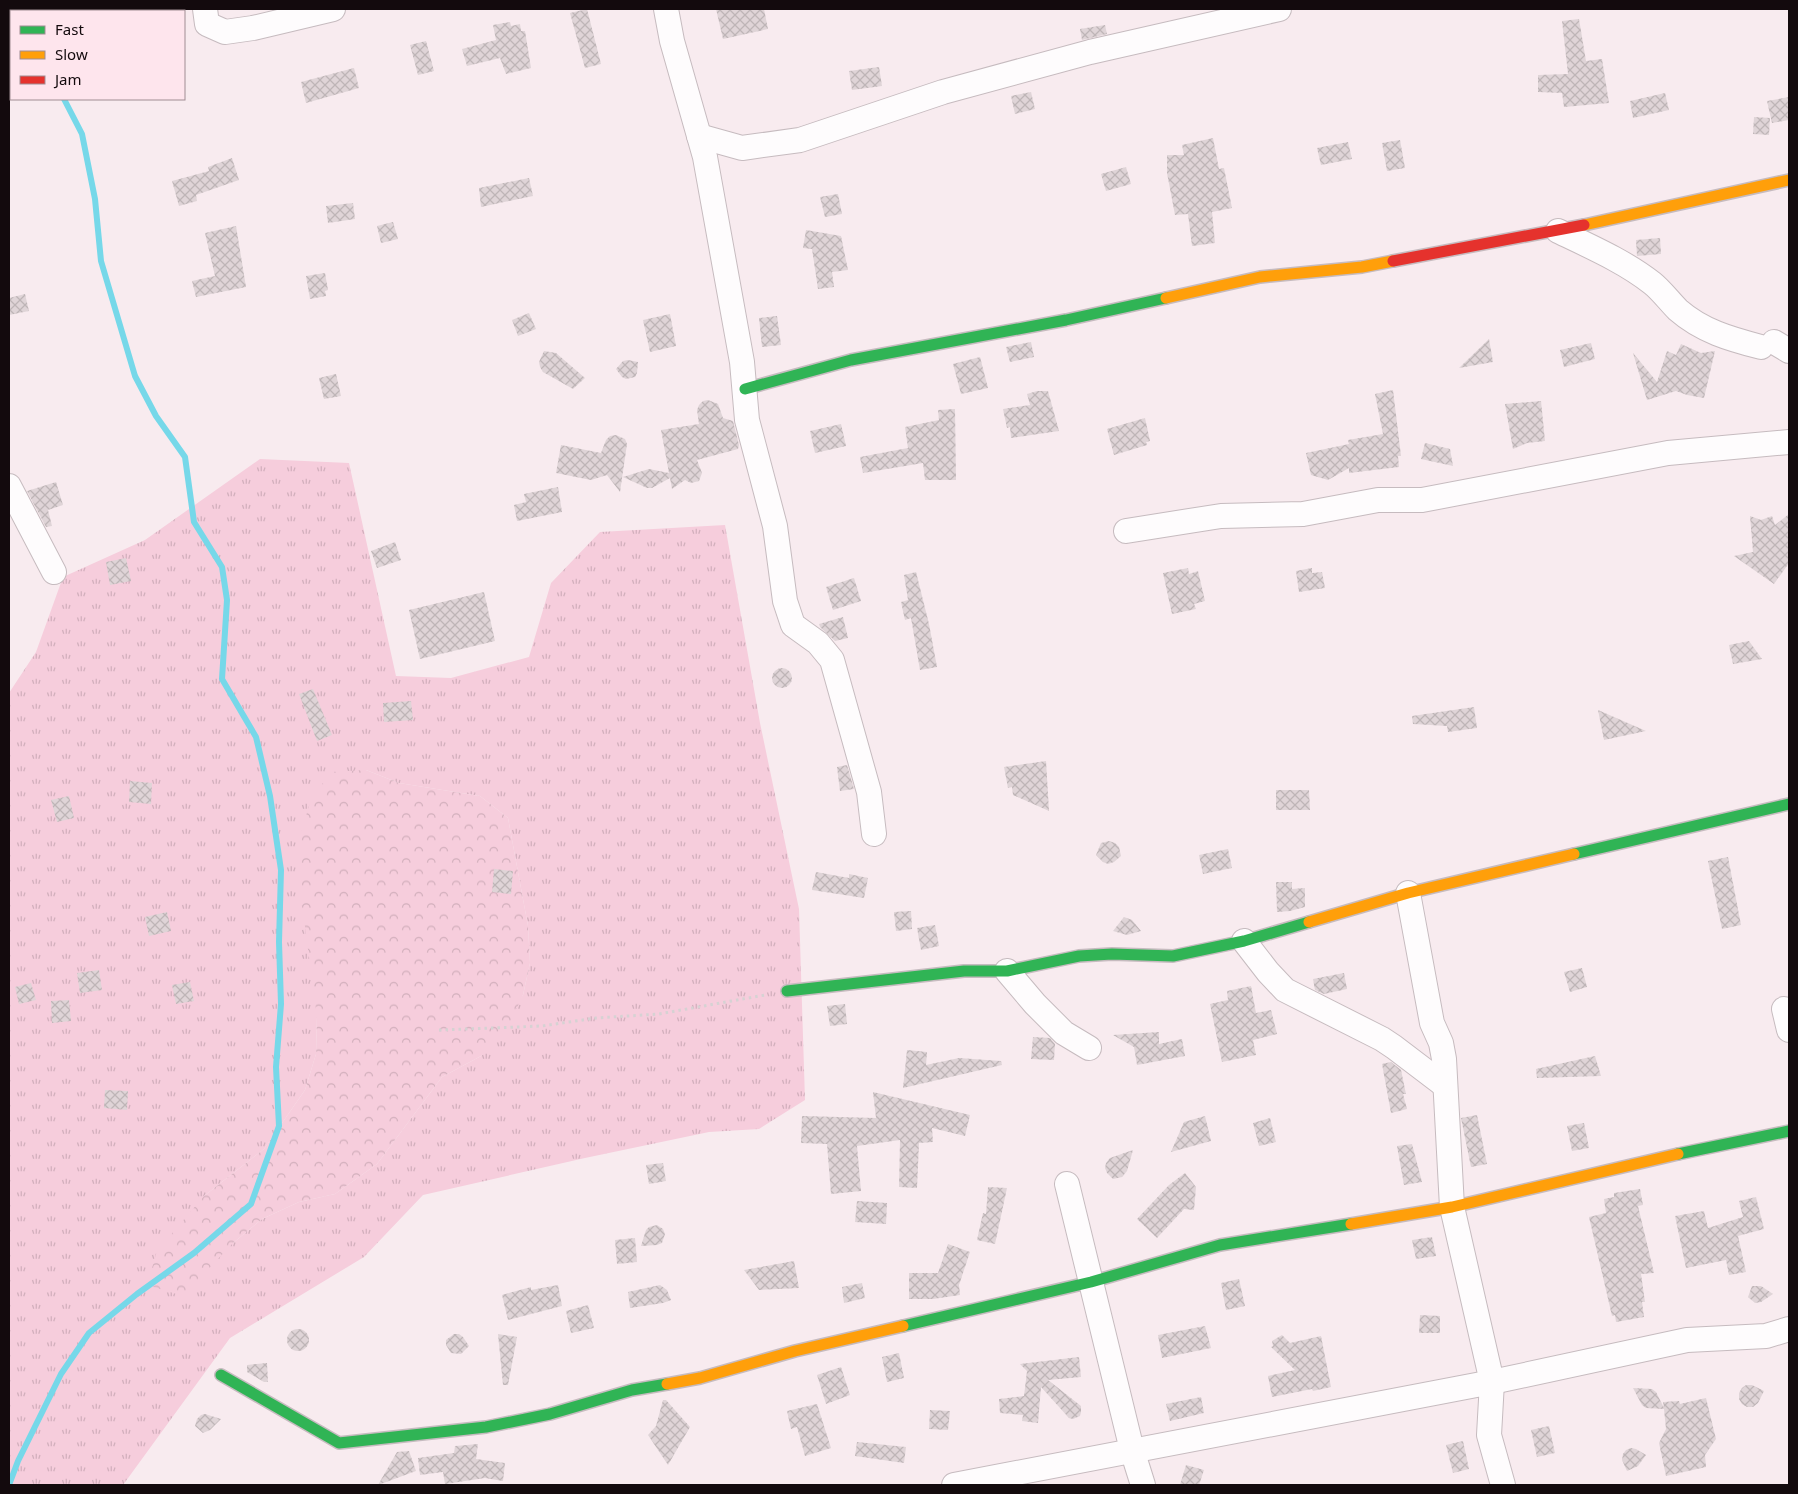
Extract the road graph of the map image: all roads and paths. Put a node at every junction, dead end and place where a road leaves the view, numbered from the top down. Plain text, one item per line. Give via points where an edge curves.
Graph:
1 (205, 9) edge
2 (333, 9) edge
3 (666, 9) edge
4 (1279, 9) edge
5 (699, 136) junction
6 (1789, 180) edge
7 (1558, 231) junction
8 (1775, 347) edge
9 (745, 389) junction
10 (1787, 445) edge
11 (9, 486) edge
12 (1126, 531) dead end
13 (54, 572) dead end
14 (1789, 804) edge
15 (874, 834) dead end
16 (1408, 893) junction
17 (1244, 941) junction
18 (1007, 971) junction
19 (788, 991) joint
20 (440, 1030) dead end
21 (1089, 1048) dead end
22 (1444, 1084) junction
23 (1789, 1131) edge
24 (1067, 1184) dead end
25 (1452, 1206) junction
26 (1091, 1282) junction
27 (1789, 1330) edge
28 (221, 1375) dead end
29 (1492, 1382) junction
30 (1132, 1450) junction
31 (954, 1485) edge
32 (1143, 1485) edge
33 (1503, 1485) edge

1 - 2 street via 207,24 225,32
3 - 5 street
4 - 5 street via 1090,52 943,92 800,140 742,148
5 - 9 street via 707,166
6 - 7 street
7 - 8 street via 1609,256 1652,283 1703,328 1736,340
7 - 9 street via 1362,267 1260,277 1066,320 851,360
9 - 15 street via 747,420 775,526 785,601 793,625 818,643 832,660 869,792
10 - 12 street via 1668,453 1422,500 1378,500 1304,514 1221,516
11 - 13 street
14 - 16 street
16 - 17 street
16 - 22 street via 1432,1023 1441,1042
17 - 18 street via 1172,956 1079,956
17 - 22 street via 1284,990 1382,1039
18 - 19 street via 964,971
18 - 21 street via 1064,1033
19 - 20 path via 660,1014 542,1026
22 - 25 street
23 - 25 street
24 - 26 street
25 - 26 street via 1220,1245
25 - 29 street
26 - 28 street via 795,1352 700,1378 632,1390 531,1418 486,1427 339,1443
26 - 30 street
27 - 29 street via 1766,1336 1686,1340
29 - 30 street
29 - 33 street via 1489,1435
30 - 31 street
30 - 32 street

